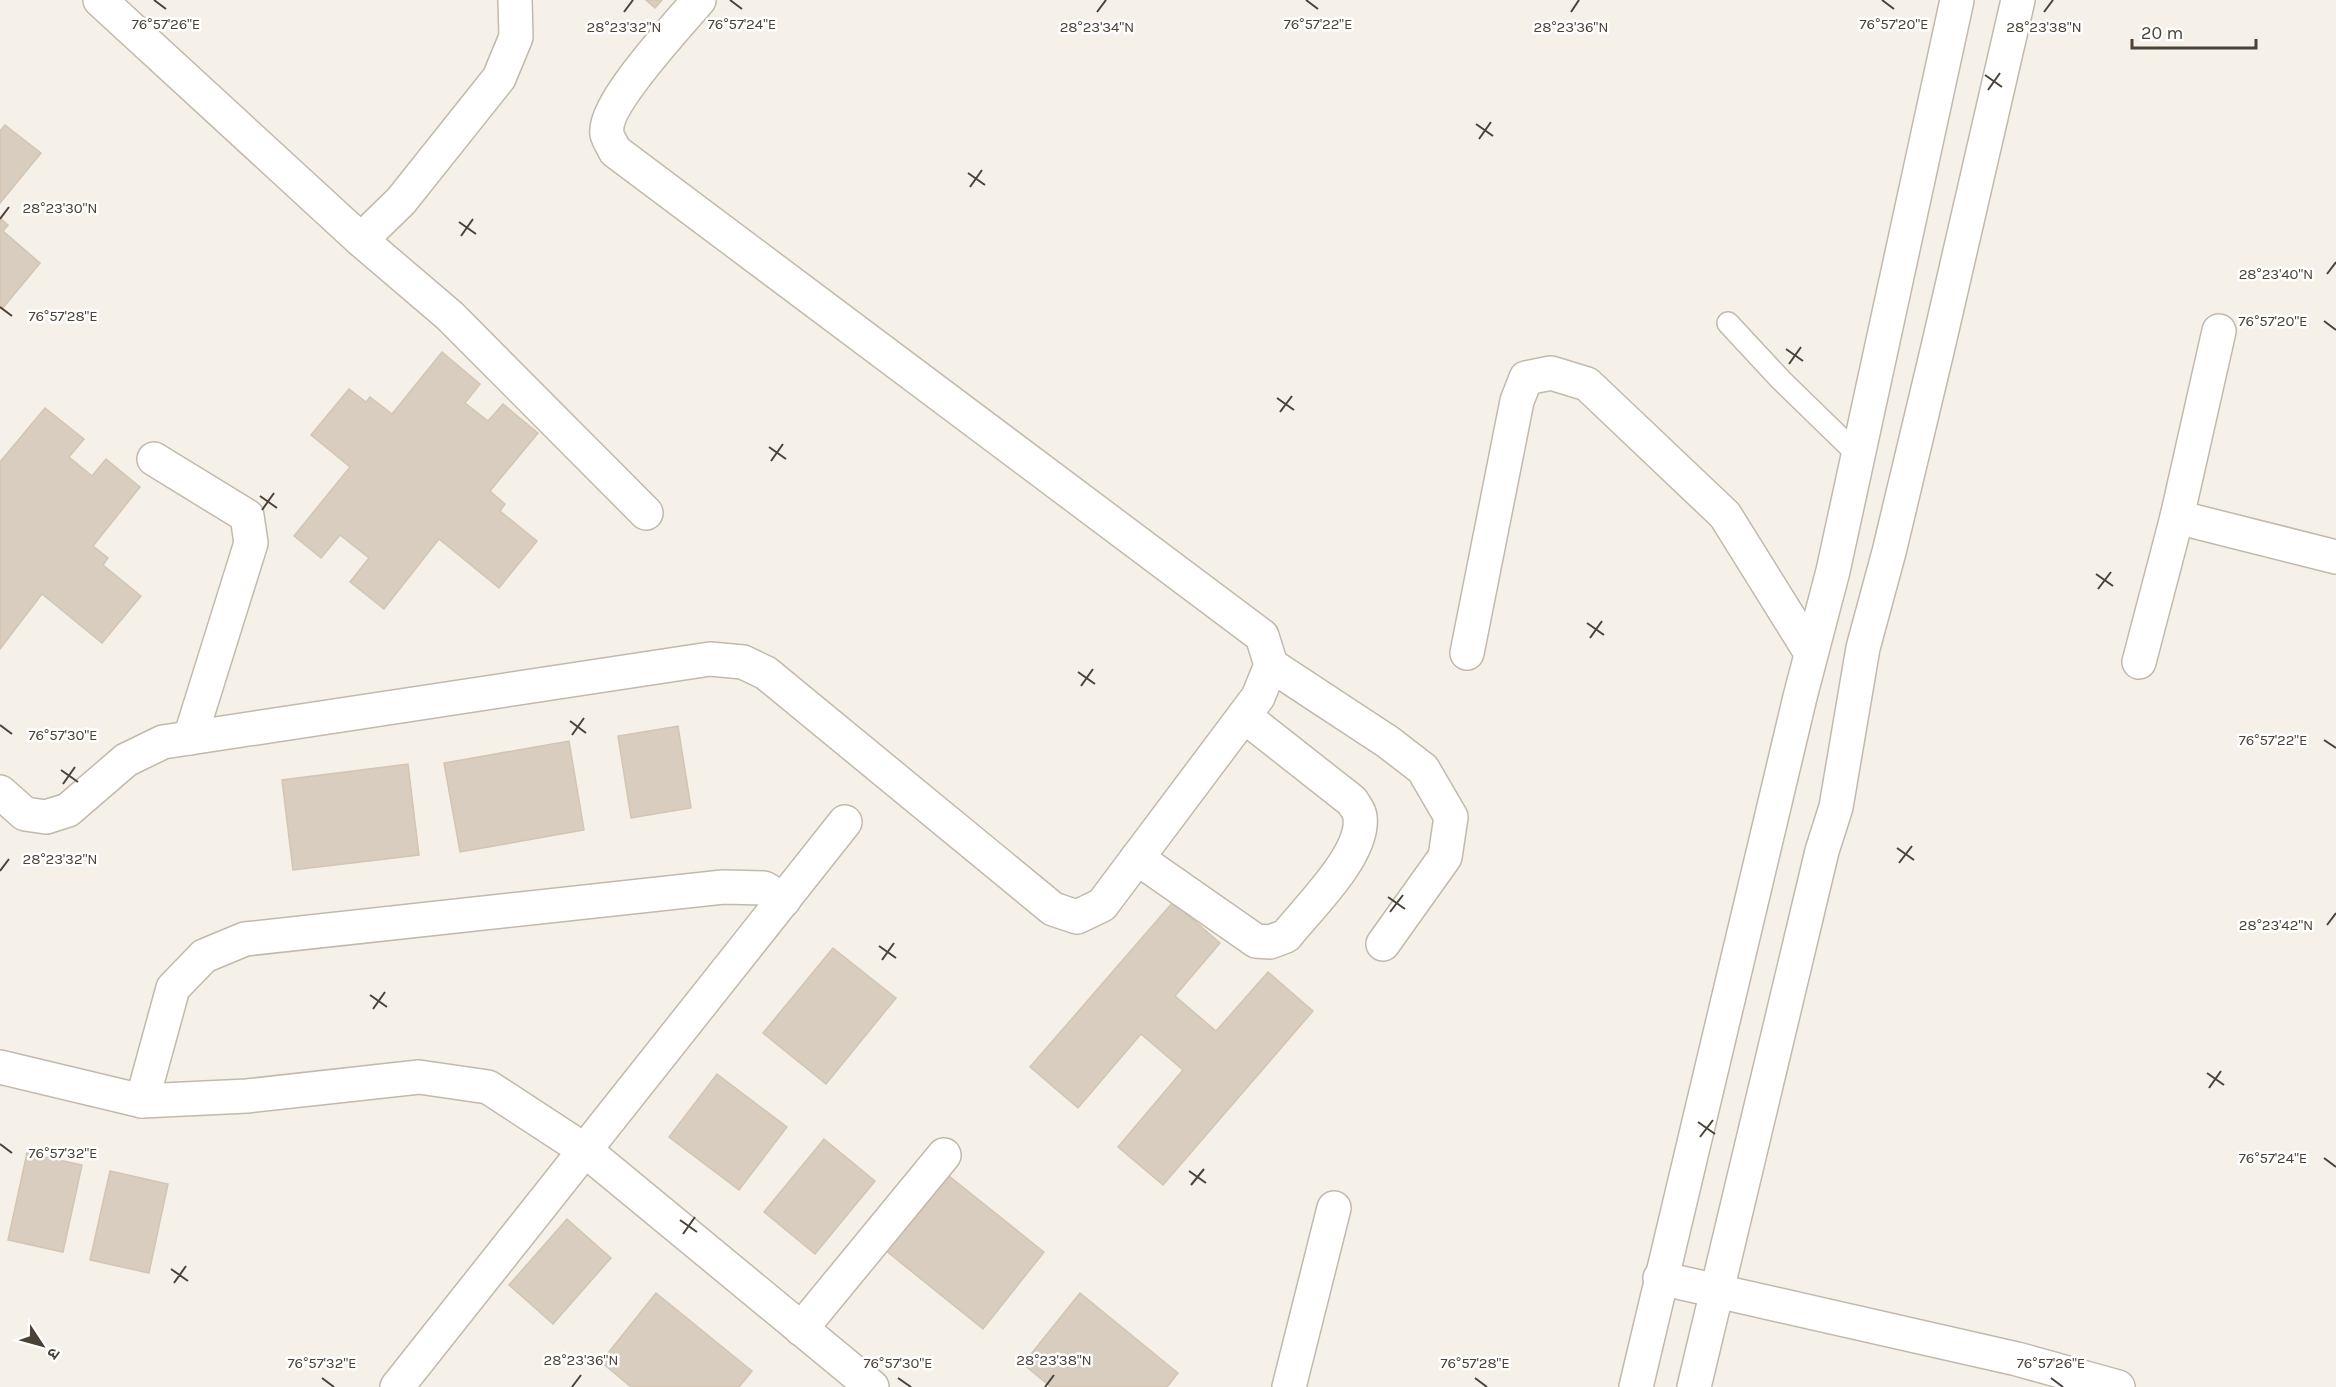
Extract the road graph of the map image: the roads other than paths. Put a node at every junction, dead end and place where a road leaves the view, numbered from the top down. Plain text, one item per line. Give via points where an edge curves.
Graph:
1 (100, 0) edge
2 (515, 0) edge
3 (699, 0) edge
4 (1957, 0) edge
5 (2018, 0) edge
6 (361, 240) junction
7 (1728, 323) dead end
8 (2219, 331) dead end
9 (1857, 454) junction
10 (154, 459) dead end
11 (646, 513) dead end
12 (2177, 518) junction
13 (2336, 557) edge
14 (1467, 653) dead end
15 (1811, 653) junction
16 (2139, 662) dead end
17 (1270, 665) junction
18 (1244, 716) junction
19 (190, 738) junction
20 (0, 792) edge
21 (845, 822) dead end
22 (1137, 858) junction
23 (784, 900) junction
24 (1383, 944) dead end
25 (0, 1067) edge
26 (142, 1101) junction
27 (586, 1151) junction
28 (944, 1155) dead end
29 (1334, 1208) dead end
30 (1660, 1278) junction
31 (1717, 1290) junction
32 (801, 1329) junction
33 (397, 1387) edge
34 (872, 1387) edge
35 (1289, 1387) edge
36 (1636, 1387) edge
37 (1694, 1387) edge
38 (2118, 1387) edge

1 - 6 street
2 - 6 street via 516,37 499,78 401,201
3 - 17 street via 622,93 612,111 607,133 615,151 1262,636
4 - 9 street
5 - 31 street via 1933,370 1863,648 1836,807
6 - 11 street via 450,316
7 - 9 lane
8 - 12 street
9 - 15 street
10 - 19 street via 247,516 251,543
12 - 13 street
12 - 16 street
14 - 15 street via 1517,401 1526,378 1551,373 1587,384 1725,515
15 - 30 street
17 - 18 street via 1258,697
17 - 24 street via 1423,769 1451,818 1445,857
18 - 22 street
18 - 22 street via 1352,801 1360,816 1359,835 1351,855 1286,936 1270,942 1256,941
19 - 20 street via 163,742 126,760 68,810 57,814 25,814
19 - 22 street via 710,659 743,662 766,673 1053,909 1077,917 1102,905
21 - 23 street
23 - 26 street via 764,888 723,887 245,939 204,956 173,988
23 - 27 street
25 - 26 street
26 - 27 street via 247,1096 419,1077 488,1087
27 - 32 street
27 - 33 street
28 - 32 street
29 - 35 street
30 - 31 street
30 - 36 street
31 - 37 street
31 - 38 street via 2017,1359
32 - 34 street

